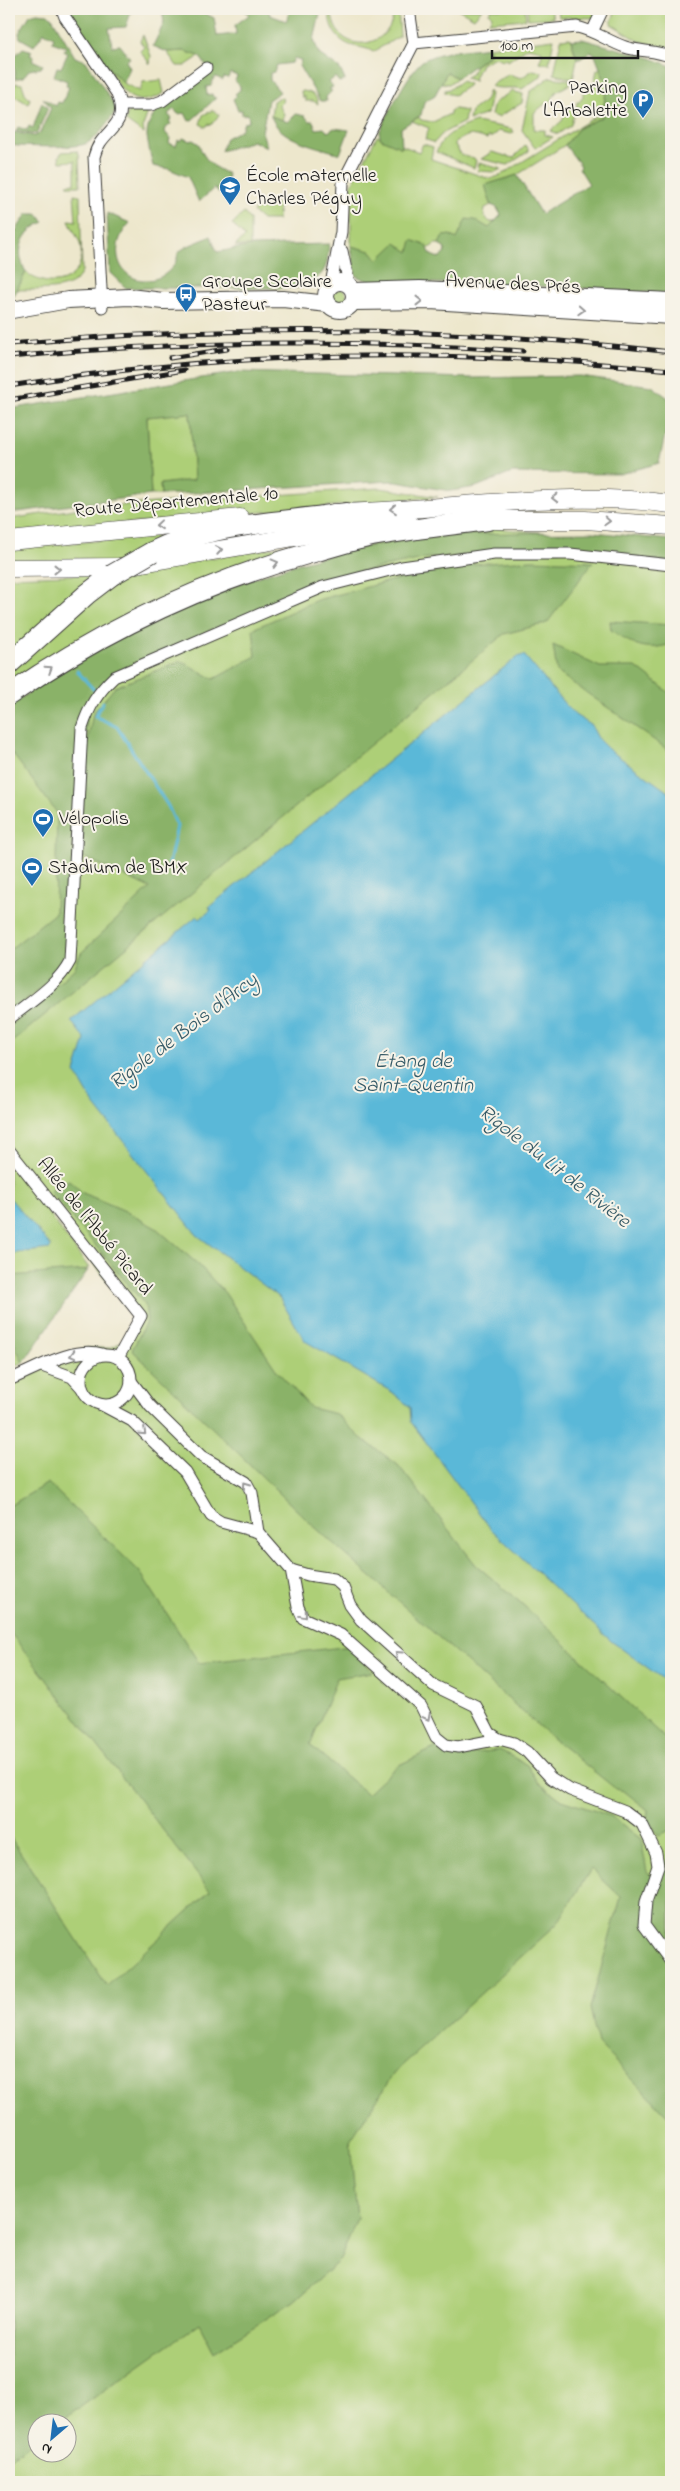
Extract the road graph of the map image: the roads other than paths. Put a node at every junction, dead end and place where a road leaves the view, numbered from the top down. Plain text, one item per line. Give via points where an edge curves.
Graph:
1 (62, 9) edge
2 (409, 9) edge
3 (603, 9) edge
4 (593, 30) junction
5 (414, 43) junction
6 (671, 58) edge
7 (206, 68) dead end
8 (121, 105) junction
9 (341, 232) junction
10 (329, 292) junction
11 (352, 292) junction
12 (671, 301) edge
13 (102, 303) junction
14 (10, 310) edge
15 (671, 316) edge
16 (671, 504) edge
17 (347, 513) junction
18 (488, 520) junction
19 (671, 526) edge
20 (9, 541) edge
21 (671, 565) edge
22 (9, 568) edge
23 (9, 664) edge
24 (9, 695) edge
25 (9, 1019) edge
26 (9, 1150) edge
27 (106, 1355) junction
28 (118, 1358) junction
29 (42, 1366) junction
30 (9, 1380) edge
31 (131, 1381) junction
32 (82, 1388) junction
33 (102, 1405) junction
34 (258, 1532) junction
35 (291, 1570) junction
36 (484, 1720) junction
37 (499, 1739) junction
38 (474, 1745) junction
39 (671, 1962) edge

1 - 8 street via 116,92
2 - 5 street
3 - 4 street
4 - 5 street via 577,27
4 - 6 street via 624,46
5 - 9 street via 343,182
7 - 8 street via 152,105
8 - 13 street via 118,124 96,145 94,156
9 - 10 street
9 - 11 street
10 - 11 main road, Avenue des Prés via 340,281
10 - 11 main road, Avenue des Prés via 331,308 341,310
10 - 13 main road via 283,299 163,301 129,297
11 - 12 main road, Avenue des Prés via 420,289
11 -> 15 main road, Avenue des Prés via 430,301
13 - 14 main road via 68,300
16 -> 17 main road, Route Départementale 10 via 604,498 540,498
17 -> 20 main road, Route Départementale 10 via 237,518
17 - 23 highway, bridge via 201,533 152,552 87,594
18 -> 19 main road via 586,520
22 -> 18 main road via 119,567 362,526
24 -> 18 highway via 88,645 188,595 260,567 370,537
21 - 25 street via 570,554 494,554 402,567 323,586 114,678 98,693 82,728 70,961 55,981
26 - 28 street, Allée de l'Abbé Picard via 141,1316
27 - 28 street
27 -> 29 street via 94,1352 76,1354
27 - 32 street via 91,1360 86,1366 82,1373
28 - 31 street via 128,1368
29 - 30 street
29 - 32 street via 72,1377
31 - 33 street via 130,1389 119,1402
34 -> 31 street via 252,1493 246,1482 201,1456 150,1406
32 - 33 street via 90,1400
33 -> 34 street via 132,1421 185,1472 210,1516
34 - 35 street
36 -> 35 street via 476,1706 433,1685 361,1620 343,1587 334,1579
35 -> 38 street via 303,1618 341,1635 414,1699 421,1706 436,1737 446,1745
36 - 37 street via 490,1733
36 - 38 street via 482,1734
37 - 38 street
37 - 39 street via 514,1742 551,1778 570,1790 625,1811 642,1824 654,1846 658,1866 646,1901 644,1925

